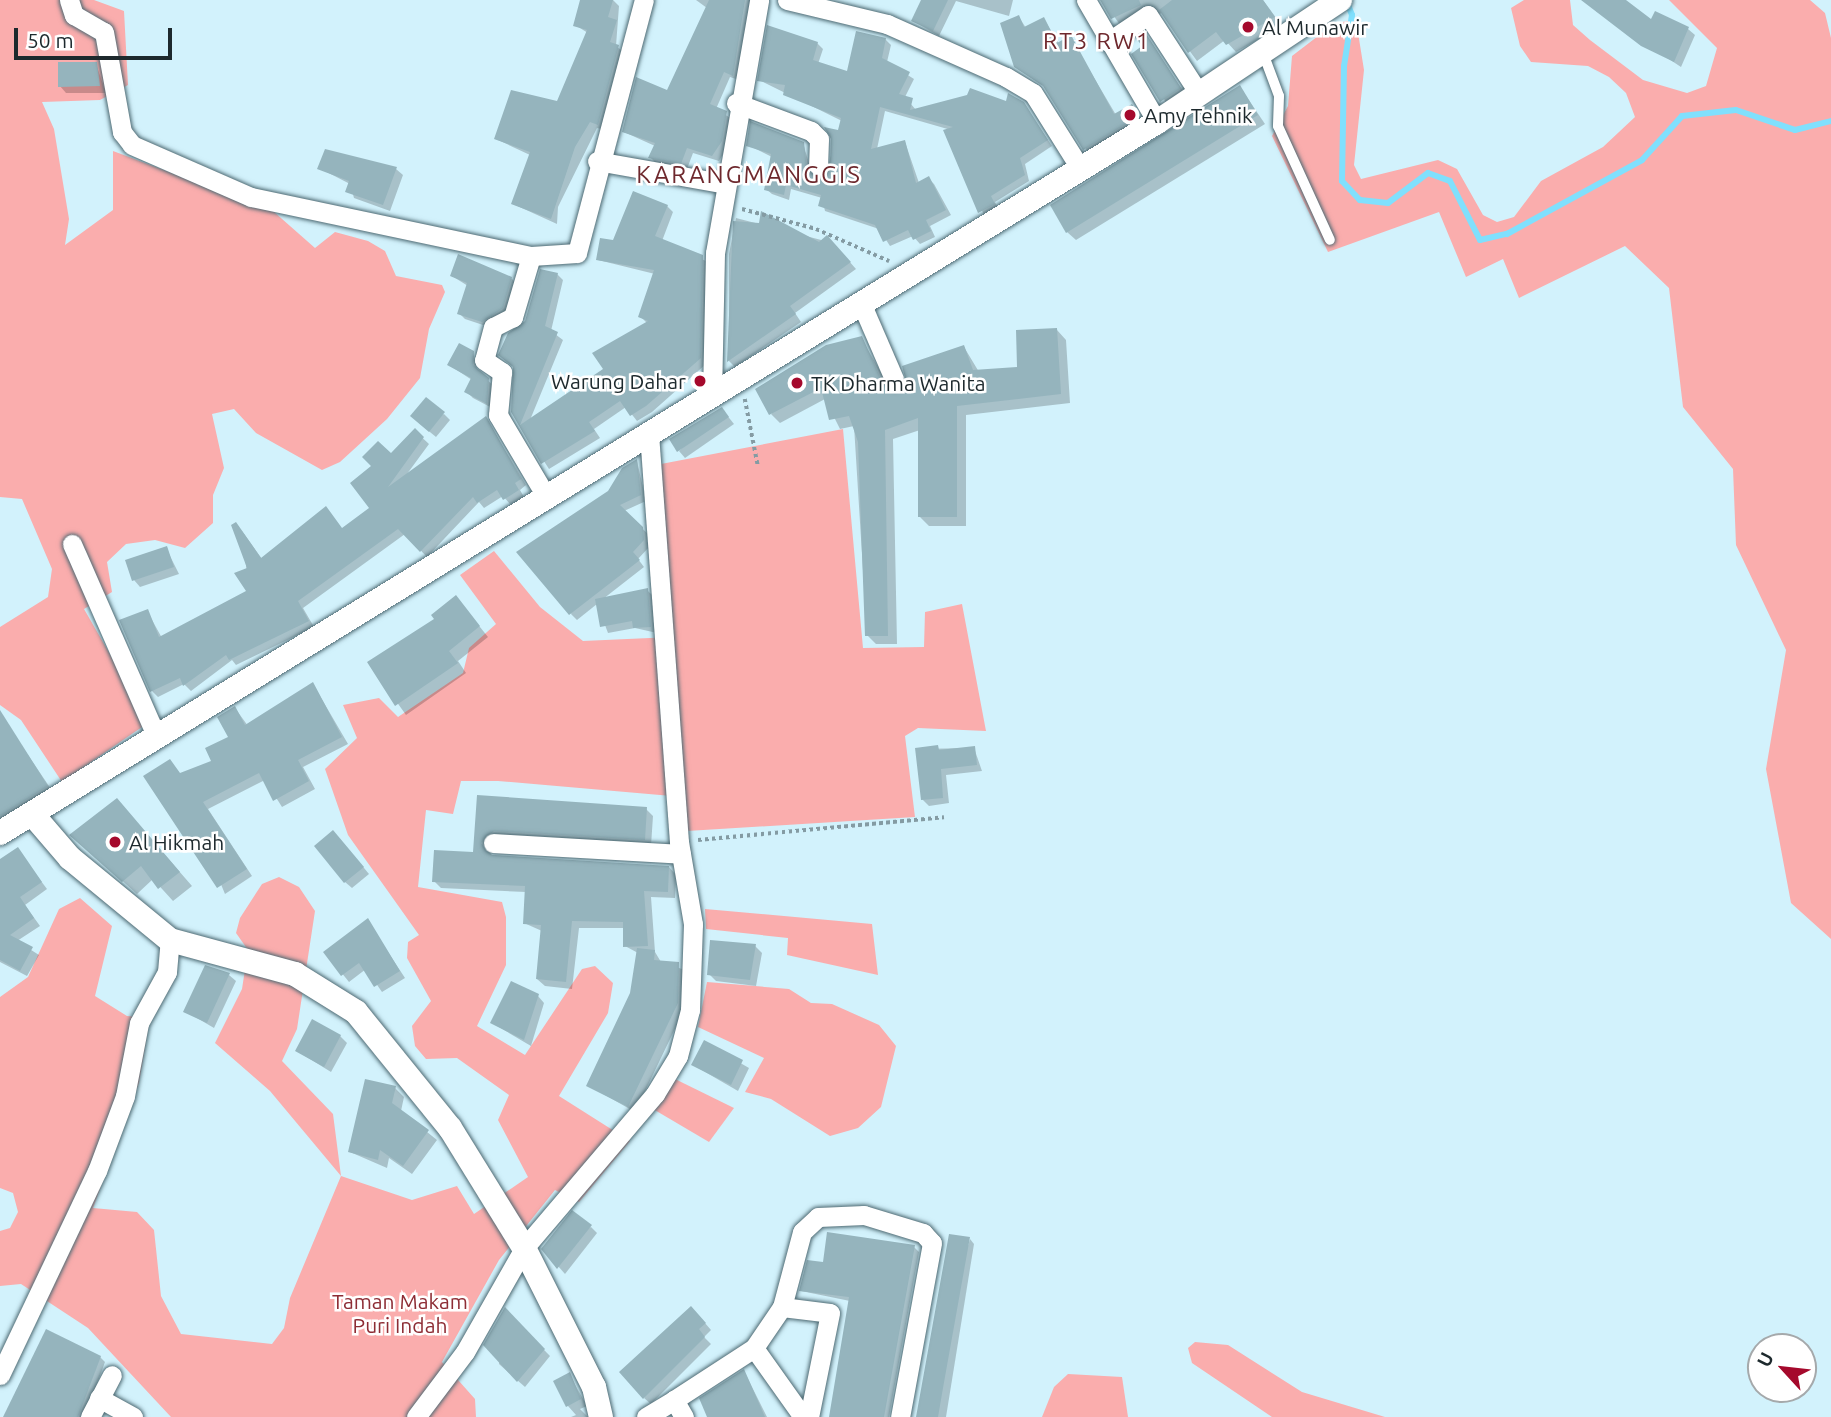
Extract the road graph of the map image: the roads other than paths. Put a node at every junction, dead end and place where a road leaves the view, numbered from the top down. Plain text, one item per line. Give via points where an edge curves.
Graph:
1 (69, 0) edge
2 (644, 0) edge
3 (759, 0) edge
4 (787, 0) edge
5 (1086, 0) edge
6 (1337, 2) edge
7 (1108, 42) junction
8 (1263, 52) junction
9 (1200, 95) junction
10 (736, 103) junction
11 (1157, 122) junction
12 (597, 161) junction
13 (818, 165) dead end
14 (1080, 168) junction
15 (726, 184) junction
16 (1330, 240) dead end
17 (531, 256) junction
18 (862, 305) junction
19 (894, 379) dead end
20 (712, 396) junction
21 (649, 437) junction
22 (547, 498) junction
23 (72, 544) dead end
24 (156, 735) junction
25 (33, 815) junction
26 (0, 833) edge
27 (494, 843) dead end
28 (680, 848) junction
29 (170, 940) junction
30 (524, 1248) junction
31 (782, 1307) junction
32 (754, 1348) junction
33 (2, 1363) edge
34 (112, 1375) dead end
35 (99, 1398) junction
36 (679, 1409) edge
37 (90, 1417) edge
38 (133, 1417) edge
39 (416, 1417) edge
40 (601, 1417) edge
41 (646, 1417) edge
42 (803, 1417) edge
43 (809, 1417) edge
44 (900, 1417) edge

1 - 17 street via 74,15 104,32 122,132 132,145 251,197
2 - 12 street
3 - 10 street
4 - 14 street via 887,24 1006,76 1033,93
5 - 7 street
6 - 8 street
7 - 9 street via 1148,15
7 - 11 street
8 - 9 street
8 - 16 lane via 1279,96 1278,126
9 - 11 street
10 - 13 street via 811,131 819,139
10 - 15 street
11 - 14 street
12 - 15 street
12 - 17 street via 577,253
14 - 18 street
15 - 20 street via 712,304
17 - 22 street via 513,317 493,327 484,360 502,372 498,415
18 - 19 street
18 - 20 street
20 - 21 street
21 - 22 street
21 - 28 street
22 - 24 street
23 - 24 street
24 - 25 street
25 - 26 street
25 - 29 street via 70,858
27 - 28 street
28 - 30 street via 693,923 690,1010 678,1056 646,1107
29 - 30 street via 295,974 356,1012 450,1128
29 - 33 street via 167,972 139,1023 125,1096 97,1171
30 - 39 street via 464,1352
30 - 40 street via 594,1387
31 - 32 street
31 - 43 street via 830,1313
31 - 44 street via 802,1232 818,1217 864,1215 923,1233 932,1243
32 - 36 street
32 - 42 street
34 - 35 street
35 - 37 street
35 - 38 street
36 - 41 street

